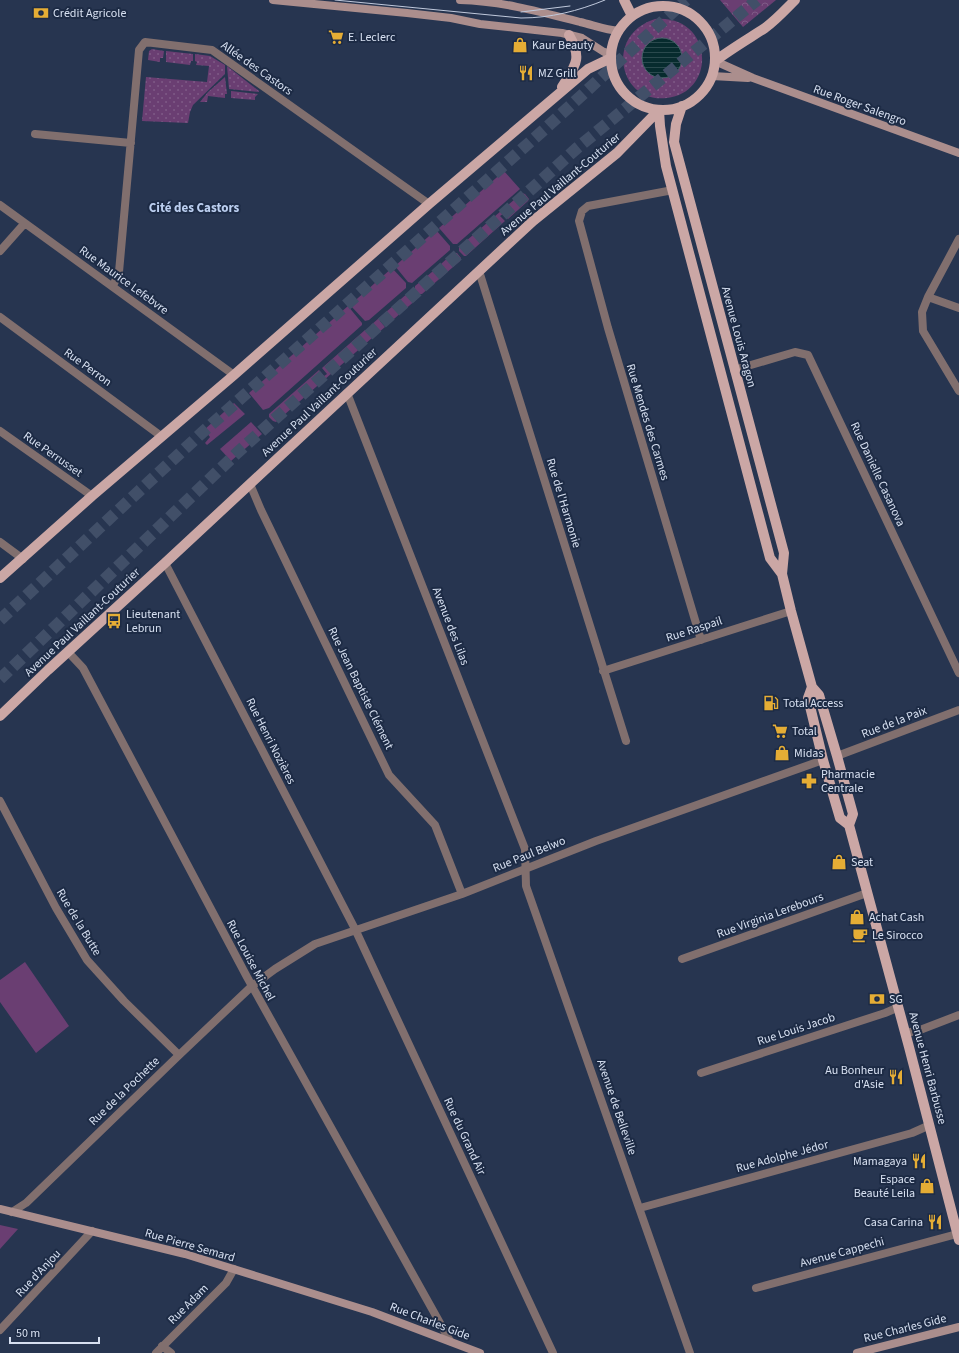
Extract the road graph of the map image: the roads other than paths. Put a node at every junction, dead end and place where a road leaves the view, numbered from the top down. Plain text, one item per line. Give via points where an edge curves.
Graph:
1 (273, 0) edge
2 (460, 0) edge
3 (624, 0) edge
4 (795, 0) edge
5 (501, 2) edge
6 (659, 3) edge
7 (632, 16) junction
8 (619, 31) junction
9 (570, 35) junction
10 (611, 56) junction
11 (715, 61) junction
12 (712, 76) junction
13 (753, 78) junction
14 (558, 95) junction
15 (682, 106) junction
16 (660, 110) junction
17 (35, 134) dead end
18 (131, 143) junction
19 (959, 153) edge
20 (673, 190) junction
21 (429, 204) junction
22 (0, 206) edge
23 (24, 224) junction
24 (959, 239) edge
25 (0, 250) edge
26 (479, 271) junction
27 (113, 286) junction
28 (928, 297) junction
29 (959, 308) edge
30 (0, 318) edge
31 (734, 370) junction
32 (234, 375) junction
33 (959, 391) edge
34 (347, 393) junction
35 (0, 431) edge
36 (161, 436) junction
37 (250, 484) junction
38 (92, 496) junction
39 (0, 542) edge
40 (23, 559) junction
41 (165, 563) junction
42 (782, 574) junction
43 (0, 578) edge
44 (791, 611) junction
45 (701, 640) junction
46 (68, 652) junction
47 (604, 670) junction
48 (959, 673) edge
49 (812, 687) junction
50 (959, 710) edge
51 (0, 716) edge
52 (626, 741) dead end
53 (837, 756) junction
54 (823, 760) junction
55 (0, 801) edge
56 (849, 825) junction
57 (858, 856) joint
58 (526, 868) junction
59 (867, 893) junction
60 (462, 894) junction
61 (355, 929) junction
62 (682, 959) dead end
63 (252, 986) junction
64 (899, 1007) junction
65 (959, 1016) edge
66 (906, 1033) junction
67 (179, 1055) junction
68 (701, 1072) dead end
69 (930, 1125) junction
70 (640, 1208) junction
71 (0, 1209) edge
72 (12, 1212) junction
73 (92, 1231) junction
74 (958, 1237) edge
75 (234, 1269) junction
76 (756, 1288) dead end
77 (372, 1312) joint
78 (959, 1327) edge
79 (0, 1330) edge
80 (450, 1341) junction
81 (162, 1346) junction
82 (156, 1353) edge
83 (171, 1353) edge
84 (480, 1353) edge
85 (553, 1353) edge
86 (690, 1353) edge
87 (857, 1353) edge

1 - 9 main road via 451,18
2 - 5 main road
3 - 7 main road
4 - 11 main road via 765,28
5 - 8 main road
6 - 7 main road
6 - 11 main road via 690,13 704,26 713,42
7 - 8 main road
8 - 10 main road
9 - 10 main road via 582,38
9 - 14 main road via 578,58
10 - 14 main road via 588,70
10 - 16 main road via 615,77 625,93 641,105
11 - 12 main road
11 - 13 main road, Rue Roger Salengro
12 - 13 main road, Rue Roger Salengro
12 - 15 main road via 702,92
13 - 19 main road, Rue Roger Salengro
14 - 21 main road
15 - 16 main road
15 - 31 main road, Avenue Louis Aragon via 674,142
16 - 20 main road, Avenue Louis Aragon via 666,166
16 - 26 main road, Avenue Paul Vaillant-Couturier via 618,154 533,221
17 - 18 street
18 - 21 street, Allée des Castors via 139,50 145,42 212,50
18 - 27 street, Allée des Castors via 119,272
20 - 42 main road, Avenue Louis Aragon via 770,558
20 - 45 street, Rue Mendes des Carmes via 588,206 582,211 579,221 608,328
21 - 32 main road
22 - 23 street, Rue Maurice Lefebvre
23 - 25 street
23 - 27 street, Rue Maurice Lefebvre
24 - 28 street
26 - 34 main road, Avenue Paul Vaillant-Couturier
26 - 47 street, Rue de l'Harmonie
27 - 32 street, Rue Maurice Lefebvre
28 - 29 street
28 - 33 street via 922,312 924,331
30 - 36 street, Rue Perron
31 - 42 main road, Avenue Louis Aragon via 784,553
31 - 48 street, Rue Danielle Casanova via 795,352 808,355
32 - 36 main road
34 - 37 main road, Avenue Paul Vaillant-Couturier
34 - 58 street, Avenue des Lilas via 525,849
35 - 38 street, Rue Perrusset
36 - 38 main road
37 - 41 main road, Avenue Paul Vaillant-Couturier
37 - 60 street, Rue Jean Baptiste Clément via 389,775 435,826
38 - 40 main road
39 - 40 street
40 - 43 main road
41 - 46 main road, Avenue Paul Vaillant-Couturier
41 - 61 street, Rue Henri Nozières
42 - 44 main road, Avenue Louis Aragon
44 - 45 street, Rue Raspail
44 - 49 main road, Avenue Louis Aragon
45 - 47 street, Rue Raspail
46 - 51 main road, Avenue Paul Vaillant-Couturier
46 - 63 street, Rue Louise Michel via 83,668
47 - 52 street, Rue de l'Harmonie
49 - 53 main road, Avenue Louis Aragon via 819,695
49 - 54 main road, Avenue Louis Aragon via 808,698
50 - 53 street, Rue de la Paix
53 - 54 main road
53 - 56 main road, Avenue Louis Aragon via 853,814
54 - 56 main road, Avenue Louis Aragon via 840,818
54 - 58 street, Rue Paul Belwo via 596,840
55 - 67 street, Rue de la Butte via 56,908 87,960
56 - 57 main road, Avenue Louis Aragon
57 - 59 main road, Avenue Henri Barbusse
58 - 60 street, Rue Paul Belwo
58 - 70 street, Avenue de Belleville via 526,886
59 - 62 street, Rue Virginia Lerebours
59 - 64 main road, Avenue Henri Barbusse
60 - 61 street, Rue Paul Belwo
61 - 63 street, Rue Paul Belwo via 315,944
61 - 85 street, Rue du Grand Air
63 - 67 street, Rue de la Pochette
63 - 80 street, Rue Louise Michel
64 - 66 main road, Avenue Henri Barbusse
64 - 68 street, Rue Louis Jacob
65 - 66 street
66 - 69 main road, Avenue Henri Barbusse
67 - 72 street, Rue de la Pochette via 26,1203
69 - 70 street, Rue Adolphe Jédor via 912,1133
69 - 74 main road, Avenue Henri Barbusse
70 - 86 street, Avenue de Belleville
71 - 72 main road, Rue Pierre Semard
72 - 73 main road, Rue Pierre Semard
73 - 75 main road, Rue Pierre Semard
73 - 79 street, Rue d'Anjou
74 - 76 street, Avenue Cappechi
75 - 77 main road, Rue Pierre Semard
75 - 81 street, Rue Adam via 226,1283
77 - 80 main road, Rue Charles Gide
78 - 87 main road, Rue Charles Gide
80 - 84 main road, Rue Charles Gide
81 - 82 street, Rue Adam
81 - 83 street

